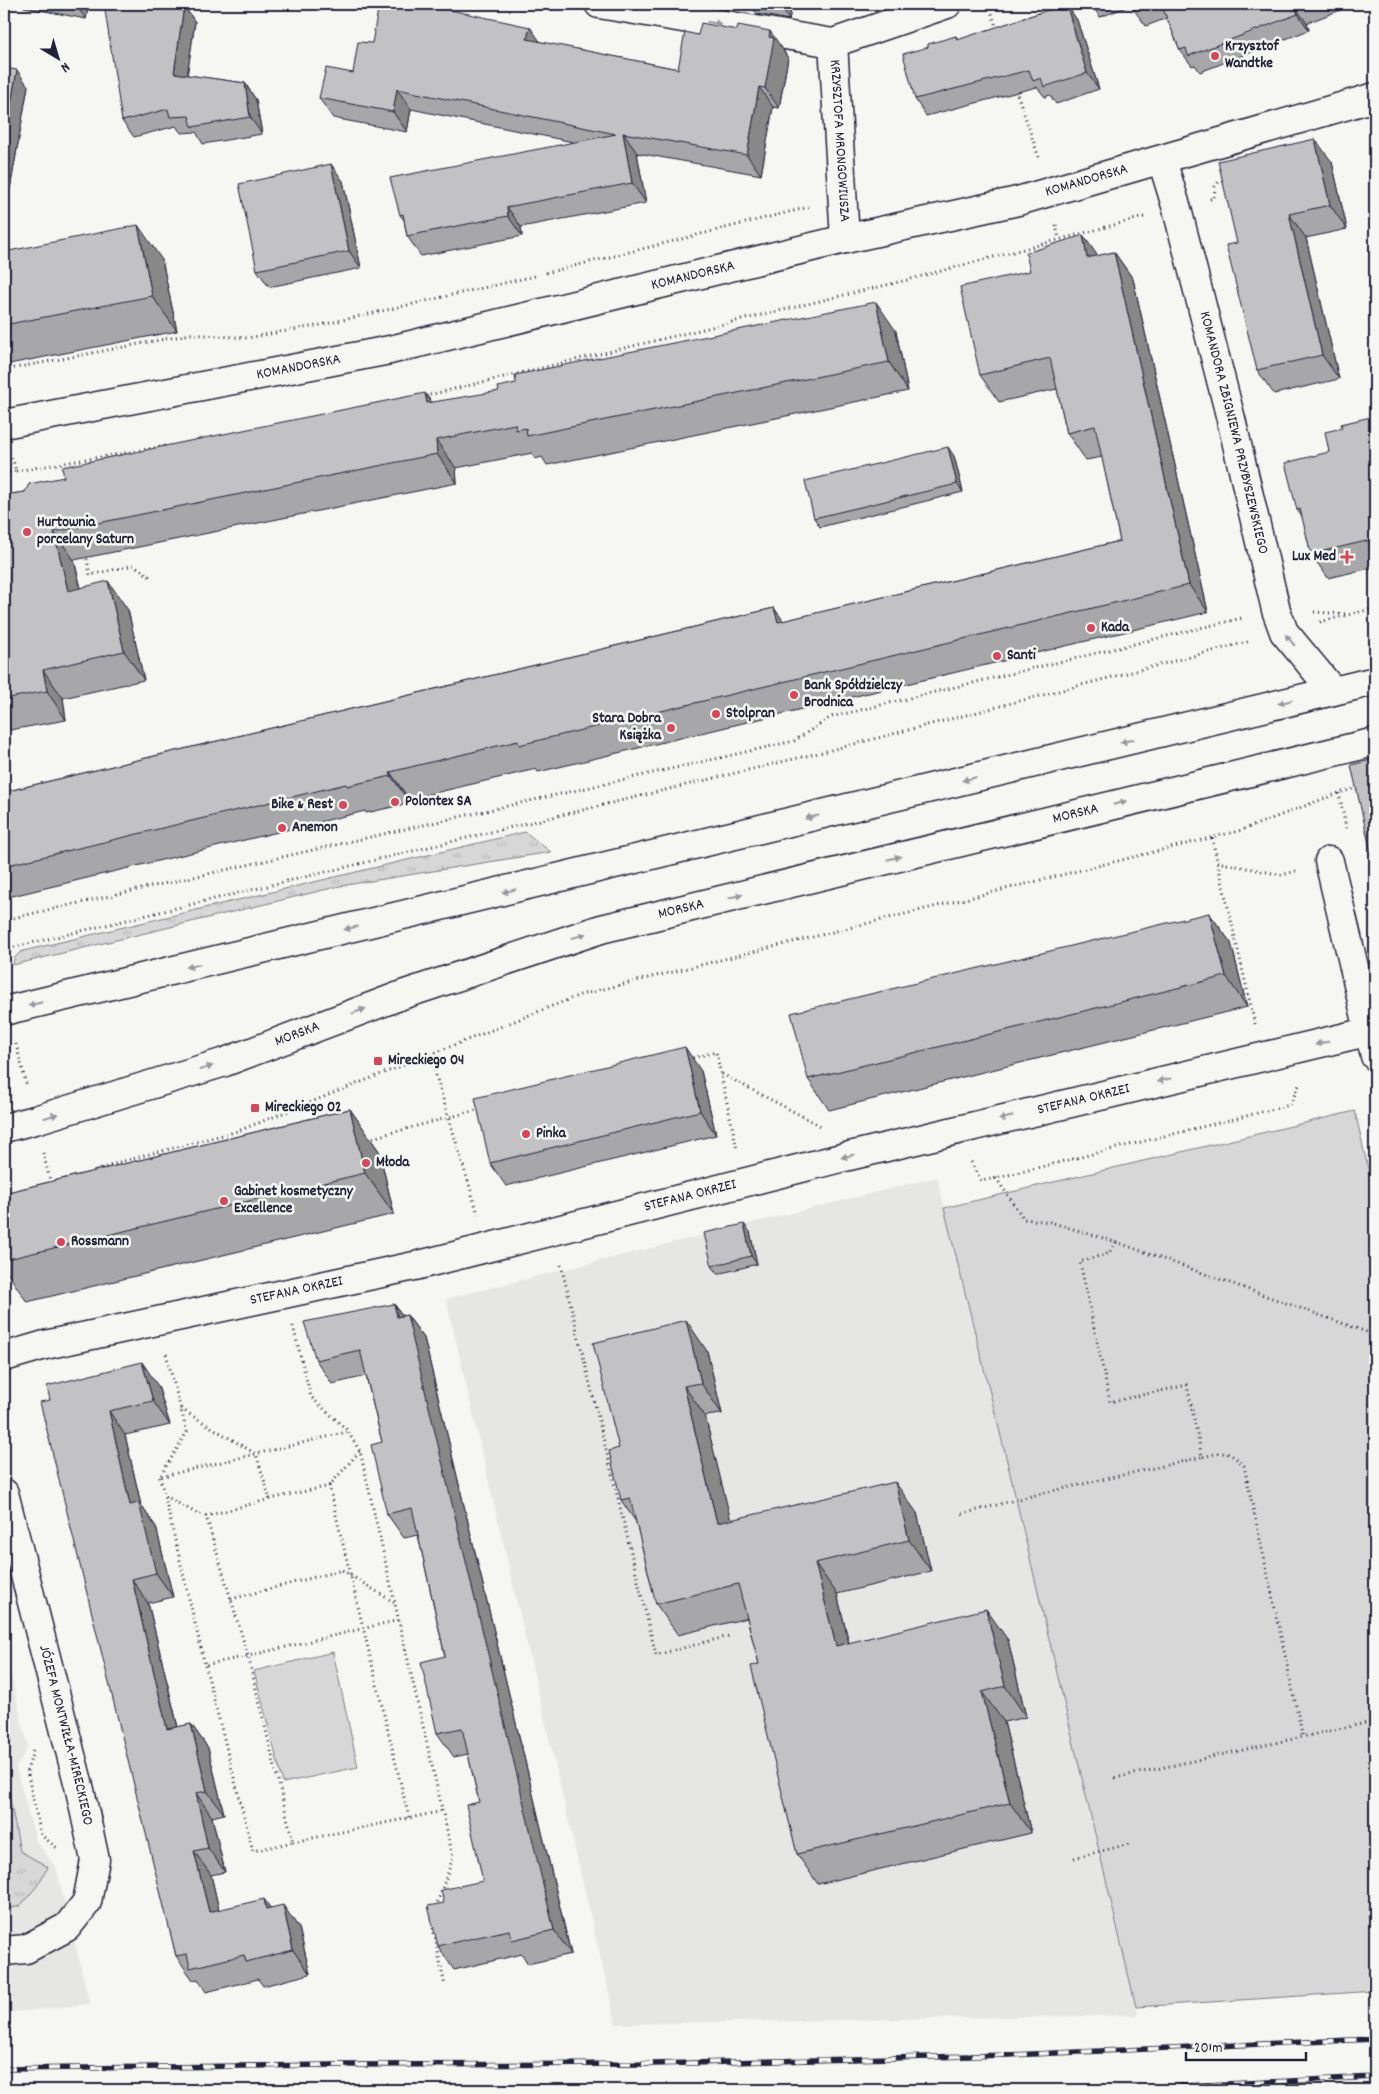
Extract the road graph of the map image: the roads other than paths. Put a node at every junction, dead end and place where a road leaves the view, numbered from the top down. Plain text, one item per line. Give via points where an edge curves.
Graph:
1 (947, 4) edge
2 (607, 5) edge
3 (833, 43) junction
4 (1375, 97) edge
5 (1162, 160) junction
6 (845, 239) junction
7 (4, 424) edge
8 (1375, 680) edge
9 (1333, 691) junction
10 (1375, 742) edge
11 (1329, 861) road end
12 (4, 1011) edge
13 (1373, 1039) edge
14 (4, 1128) edge
15 (4, 1357) edge
16 (4, 1493) edge
17 (15, 1950) edge

1 - 3 street, KRZYSZTOFA MRONGOWIUSZA
2 -> 3 street, KRZYSZTOFA MRONGOWIUSZA
3 - 6 street, KRZYSZTOFA MRONGOWIUSZA
4 - 5 street, KOMANDORSKA
5 - 6 street, KOMANDORSKA via 1018,201
9 -> 5 street, KOMANDORA ZBIGNIEWA PRZYBYSZEWSKIEGO via 1280,621
6 - 7 street, KOMANDORSKA via 390,350
8 - 9 street
9 -> 12 street
14 -> 10 street, MORSKA via 225,1062 402,995 601,929
11 - 13 street
13 -> 15 street, STEFANA OKRZEI via 837,1159 410,1267 46,1345
16 - 17 street, JÓZEFA MONTWIŁŁA-MIRECKIEGO via 96,1860 87,1902 67,1928

